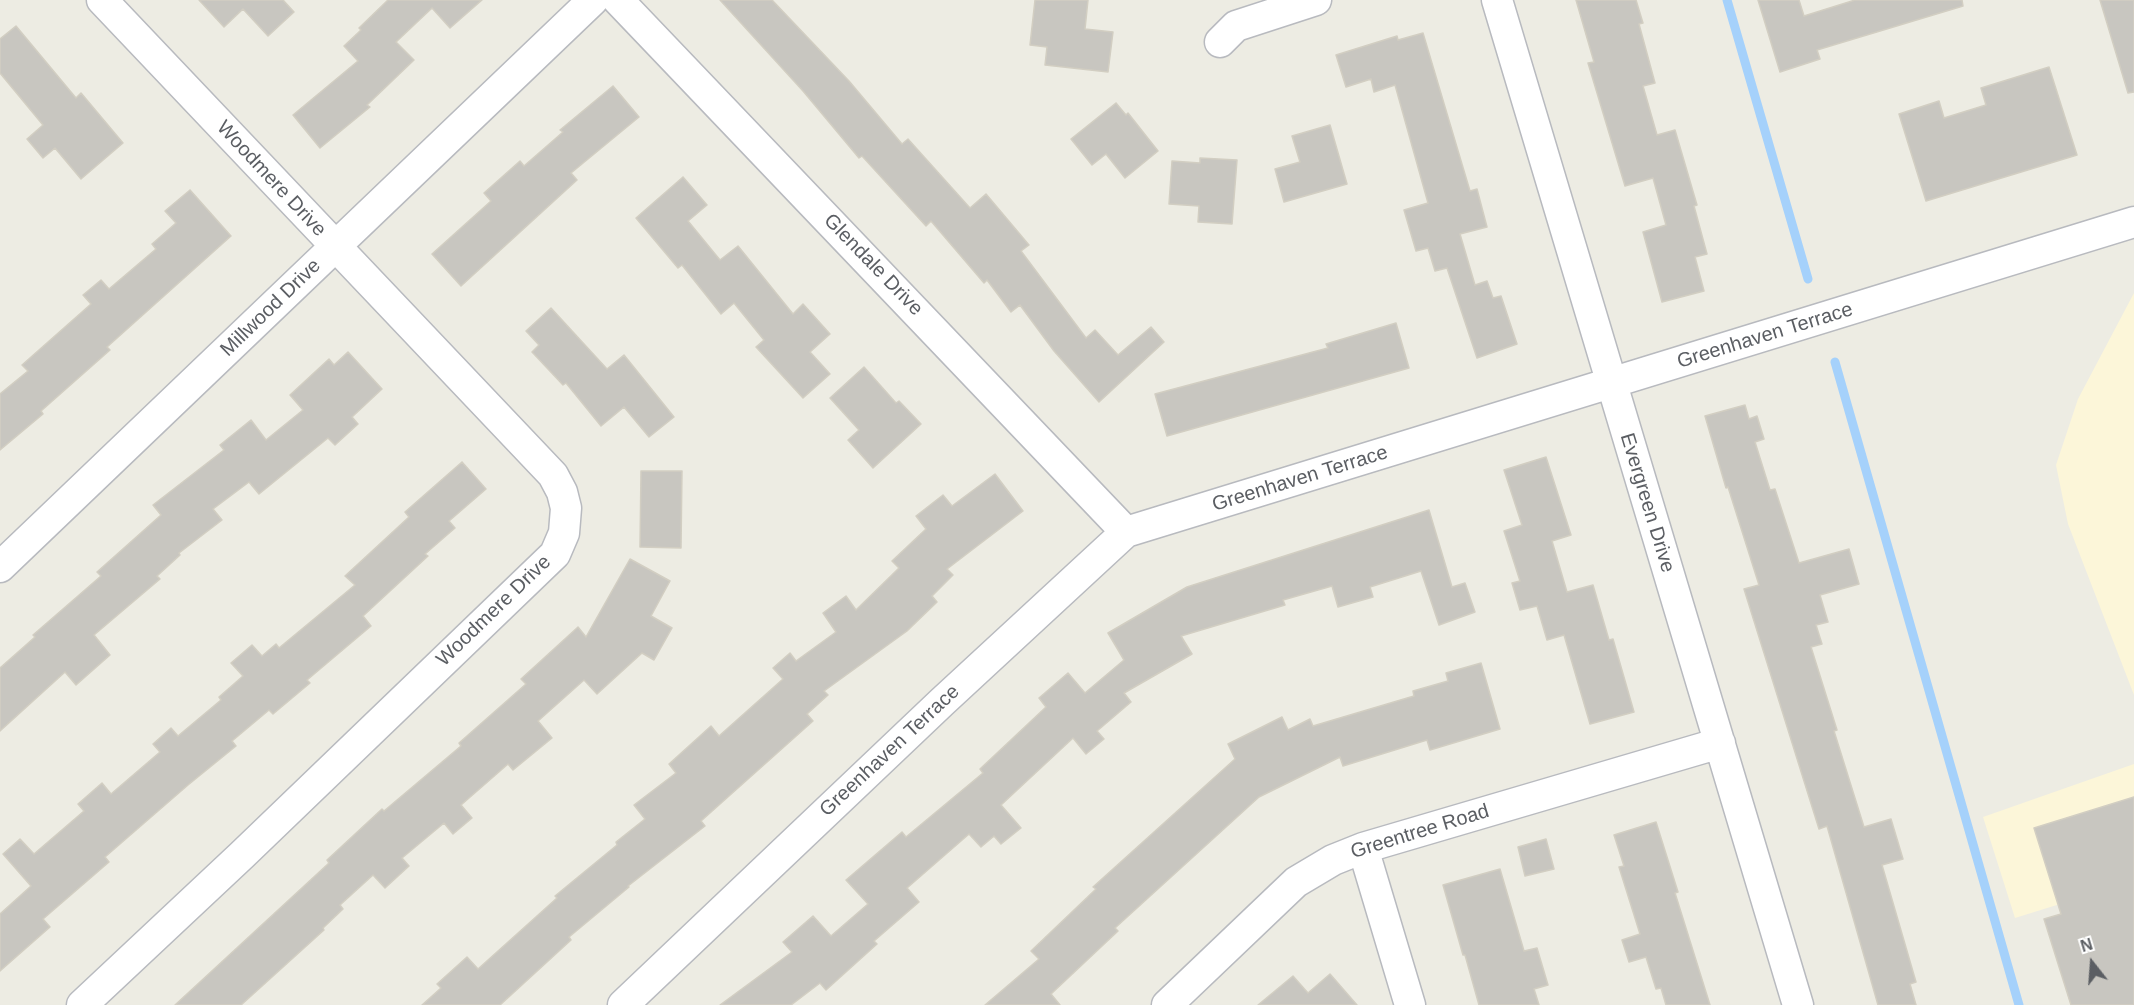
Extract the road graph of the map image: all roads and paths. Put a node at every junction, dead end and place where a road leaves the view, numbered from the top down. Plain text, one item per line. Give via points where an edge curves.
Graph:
1 (102, 0) edge
2 (593, 0) edge
3 (618, 0) edge
4 (1316, 0) edge
5 (1497, 0) edge
6 (1220, 42) dead end
7 (2134, 222) edge
8 (335, 247) junction
9 (1611, 383) junction
10 (1126, 532) junction
11 (2, 562) edge
12 (1720, 742) junction
13 (1363, 848) junction
14 (82, 1005) edge
15 (623, 1005) edge
16 (1167, 1005) edge
17 (1410, 1005) edge
18 (1798, 1005) edge

1 - 8 street, Woodmere Drive
2 - 8 street, Millwood Drive
3 - 10 street, Glendale Drive
4 - 6 street via 1236,26
5 - 9 street, Evergreen Drive
7 - 9 street, Greenhaven Terrace
8 - 11 street, Millwood Drive
8 - 14 street, Woodmere Drive via 553,475 566,508 564,533 555,554
9 - 10 street, Greenhaven Terrace
9 - 12 street, Evergreen Drive
10 - 15 street, Greenhaven Terrace
12 - 13 street, Greentree Road
12 - 18 street, Evergreen Drive
13 - 16 street, Greentree Road via 1296,882
13 - 17 street

